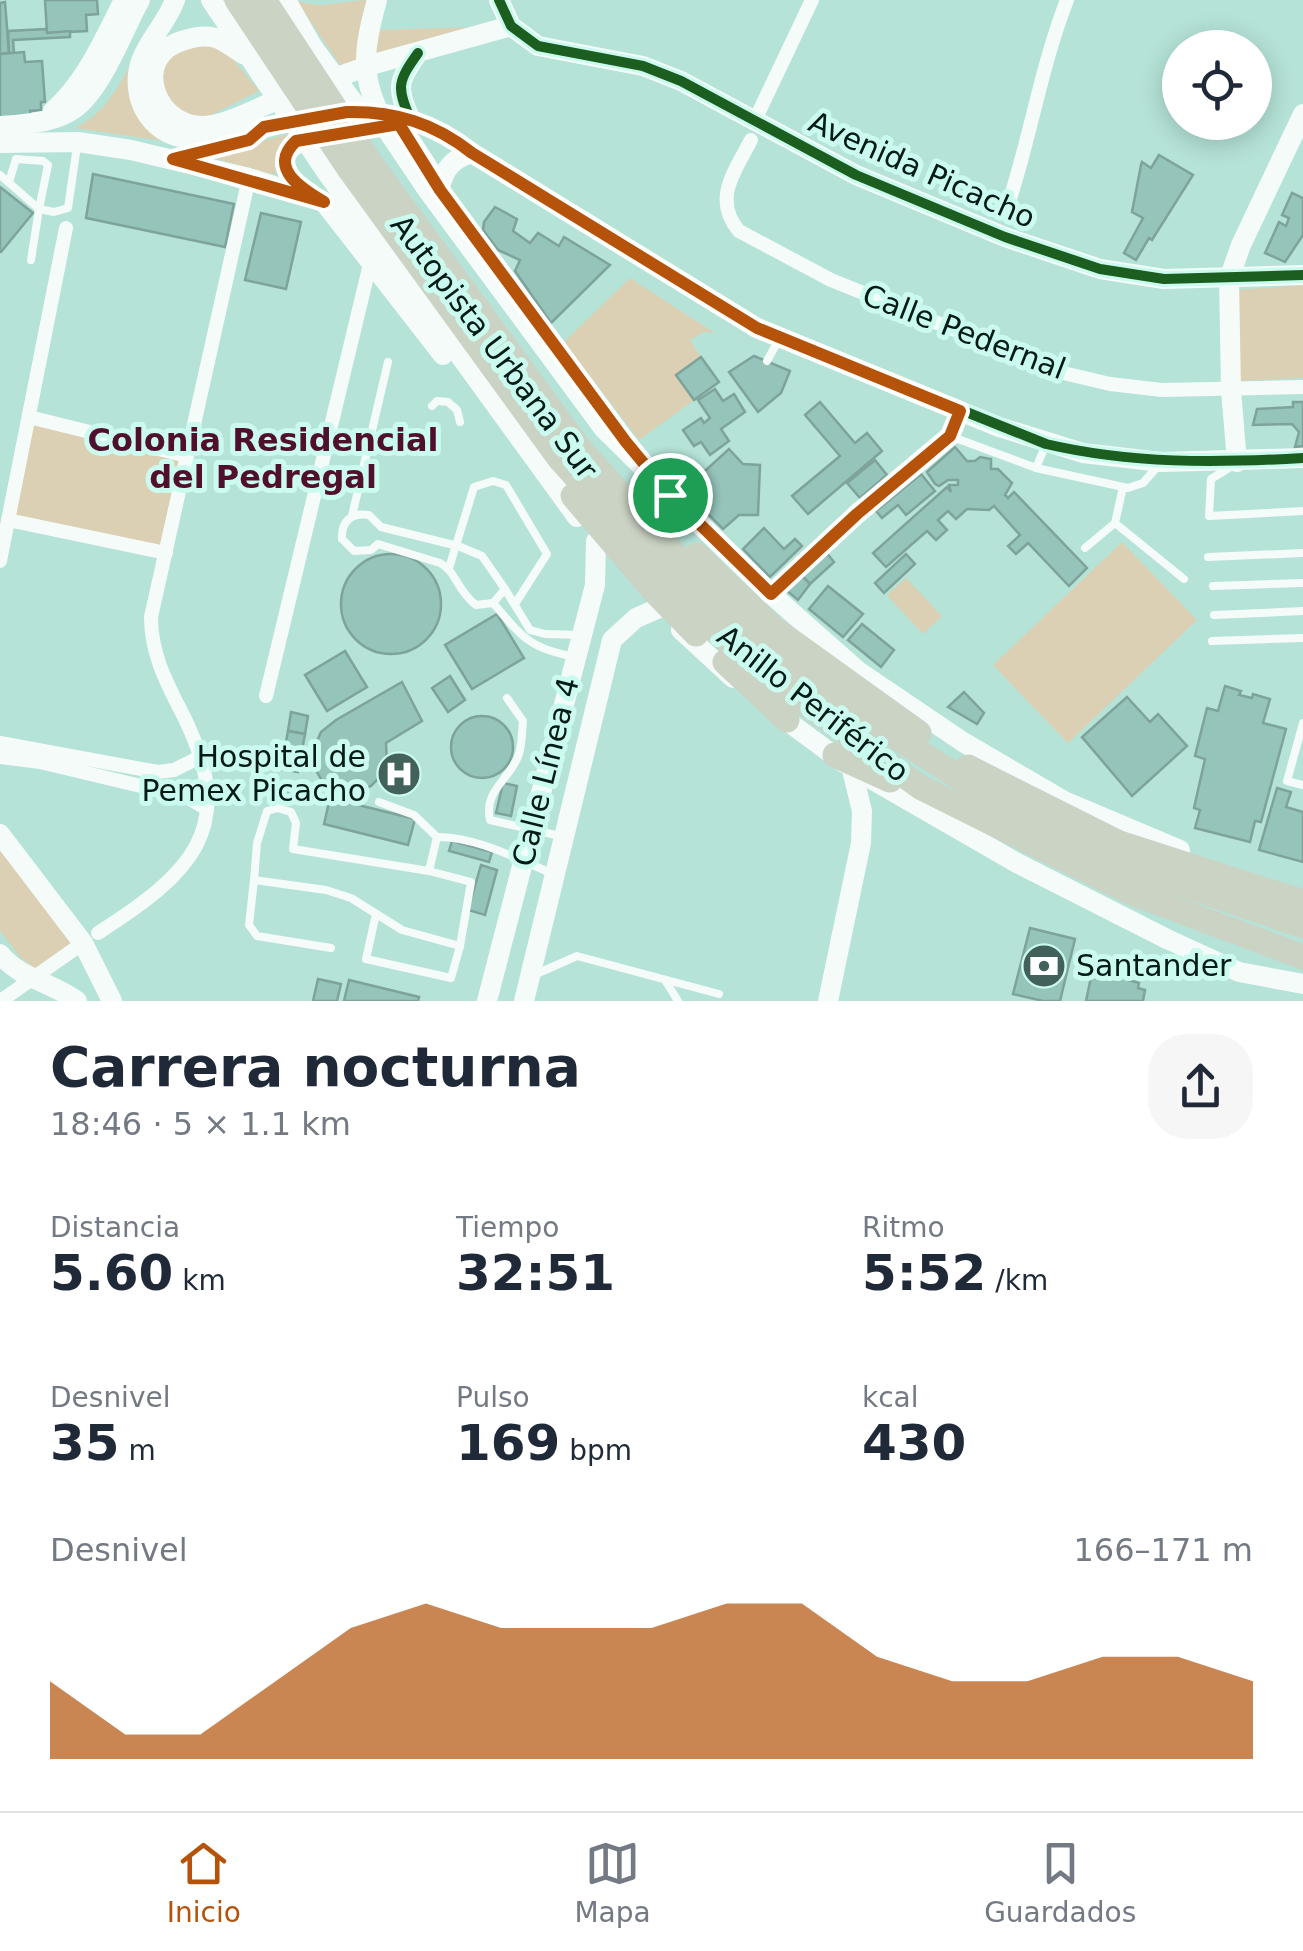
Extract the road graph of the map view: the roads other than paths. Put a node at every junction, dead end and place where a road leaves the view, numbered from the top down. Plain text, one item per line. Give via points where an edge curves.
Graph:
1 (124, 0) edge
2 (140, 0) edge
3 (155, 0) edge
4 (175, 0) edge
5 (211, 0) edge
6 (237, 0) edge
7 (246, 0) edge
8 (264, 0) edge
9 (274, 0) edge
10 (286, 0) edge
11 (377, 0) edge
12 (500, 0) edge
13 (812, 0) edge
14 (1067, 0) edge
15 (511, 26) junction
16 (311, 49) junction
17 (418, 53) junction
18 (244, 54) junction
19 (272, 64) junction
20 (1303, 114) edge
21 (410, 118) junction
22 (44, 119) junction
23 (0, 126) edge
24 (264, 127) junction
25 (753, 130) junction
26 (35, 140) junction
27 (387, 140) junction
28 (78, 142) junction
29 (0, 143) edge
30 (472, 153) junction
31 (173, 159) junction
32 (337, 170) junction
33 (0, 175) edge
34 (250, 178) junction
35 (9, 182) junction
36 (440, 190) junction
37 (1010, 199) dead end
38 (324, 202) junction
39 (39, 209) junction
40 (66, 228) dead end
41 (30, 260) dead end
42 (370, 264) junction
43 (1303, 275) edge
44 (1229, 279) junction
45 (780, 337) junction
46 (767, 361) dead end
47 (388, 362) dead end
48 (1303, 387) edge
49 (1230, 390) junction
50 (432, 406) dead end
51 (960, 411) junction
52 (28, 416) junction
53 (460, 422) dead end
54 (950, 436) junction
55 (1046, 444) junction
56 (186, 456) junction
57 (1303, 458) edge
58 (1162, 462) junction
59 (1238, 462) junction
60 (1036, 468) junction
61 (550, 484) junction
62 (1122, 487) junction
63 (670, 495) junction
64 (1303, 511) edge
65 (352, 516) junction
66 (8, 520) junction
67 (1114, 523) junction
68 (596, 541) junction
69 (458, 546) junction
70 (1084, 548) dead end
71 (1303, 553) edge
72 (166, 554) junction
73 (1208, 557) dead end
74 (0, 561) edge
75 (449, 568) junction
76 (1184, 579) dead end
77 (1303, 583) edge
78 (1213, 586) dead end
79 (505, 589) junction
80 (771, 594) junction
81 (493, 603) junction
82 (515, 604) junction
83 (658, 608) junction
84 (1303, 611) edge
85 (1214, 615) dead end
86 (524, 623) junction
87 (516, 630) junction
88 (581, 635) junction
89 (1303, 638) edge
90 (1212, 641) dead end
91 (576, 657) junction
92 (266, 696) dead end
93 (507, 698) dead end
94 (786, 720) junction
95 (1303, 723) edge
96 (0, 743) edge
97 (202, 756) junction
98 (0, 757) edge
99 (844, 762) junction
100 (963, 764) junction
101 (95, 769) junction
102 (1303, 785) edge
103 (1064, 801) junction
104 (379, 802) dead end
105 (206, 809) junction
106 (1012, 812) junction
107 (532, 830) junction
108 (0, 834) edge
109 (437, 837) junction
110 (564, 837) junction
111 (524, 862) junction
112 (1225, 867) junction
113 (429, 871) junction
114 (555, 874) junction
115 (254, 880) junction
116 (1303, 890) edge
117 (1132, 893) junction
118 (1303, 906) edge
119 (376, 914) junction
120 (1303, 926) edge
121 (91, 938) junction
122 (1303, 942) edge
123 (460, 946) junction
124 (332, 948) dead end
125 (0, 954) edge
126 (1303, 957) edge
127 (530, 976) junction
128 (33, 979) junction
129 (665, 980) junction
130 (1303, 984) edge
131 (719, 994) dead end
132 (833, 999) edge
133 (2, 1000) edge
134 (77, 1001) edge
135 (112, 1001) edge
136 (487, 1001) edge
137 (524, 1001) edge
138 (678, 1001) edge

1 - 22 main road via 67,98
2 - 22 main road via 86,96 69,112
3 - 26 main road via 94,106
4 - 24 main road via 140,64 139,98 146,112 170,134 197,140
5 - 18 main road
6 - 19 highway, Anillo Periférico
7 - 19 highway, Autopista Urbana Sur
8 - 106 highway, Autopista Urbana Sur via 386,184 580,449 711,594 811,682
9 - 16 highway, Anillo Periférico
10 - 16 main road
11 - 27 main road via 366,82
12 - 15 main road
13 - 25 street
14 - 37 street
15 - 17 main road
15 - 25 main road, Avenida Picacho via 538,46 668,76
16 - 27 highway, Anillo Periférico
17 - 18 main road via 212,125 176,119 156,96 156,65 177,42 216,38
17 - 21 main road via 400,87
18 - 19 main road
19 - 32 highway, Anillo Periférico
19 - 94 highway via 392,250 598,529
19 - 122 highway, Autopista Urbana Sur via 579,466 730,630 929,778 1015,825 1154,892
20 - 44 main road
21 - 24 main road via 347,112
21 - 30 main road
22 - 23 main road
24 - 31 main road via 249,140
25 - 44 main road, Avenida Picacho via 1084,264 1164,279
25 - 49 street, Calle Pedernal via 727,186 725,203 739,231 831,280 1060,372 1136,388
26 - 28 main road
26 - 29 main road
27 - 63 main road via 579,397
27 - 100 highway, Anillo Periférico via 503,333 613,475 773,628
28 - 31 main road
28 - 39 lane via 68,208
30 - 36 main road via 452,164
30 - 45 main road
31 - 34 main road
32 - 61 main road
32 - 117 highway, Anillo Periférico via 559,458 758,670 920,787
33 - 35 lane
34 - 38 main road
34 - 56 street
35 - 39 lane
35 - 39 lane via 16,159 46,162
36 - 38 main road via 405,129 392,123 290,147 290,178
36 - 63 main road
38 - 42 main road
39 - 41 lane
40 - 52 street
42 - 61 main road
42 - 92 street
43 - 44 main road, Avenida Picacho
44 - 49 main road
45 - 46 lane
45 - 51 main road
47 - 65 lane
48 - 49 street, Calle Pedernal
49 - 59 main road
50 - 53 lane via 448,402
51 - 54 lane
51 - 55 main road
52 - 56 street
52 - 66 street
54 - 60 lane
54 - 80 lane
55 - 58 main road
55 - 60 lane
56 - 72 street
57 - 59 main road
58 - 59 main road
58 - 62 lane via 1140,486
59 - 64 lane via 1211,479 1209,516
60 - 62 lane
61 - 68 main road
62 - 67 lane
63 - 80 main road
65 - 69 lane via 369,514 380,527
65 - 75 lane via 342,530 354,551 378,544
66 - 72 street
66 - 74 street
67 - 70 lane
67 - 76 lane
68 - 83 main road
68 - 88 main road, Calle Línea 4 via 595,585
69 - 75 lane
69 - 79 lane via 482,556
69 - 82 lane via 474,487 506,485 547,554
71 - 73 lane
72 - 97 street via 151,640
75 - 81 lane via 462,594 476,605
77 - 78 lane
79 - 81 lane
79 - 82 lane
80 - 103 main road via 858,671
81 - 87 lane
82 - 86 lane
83 - 94 main road
83 - 110 main road, Calle Línea 4 via 612,640
84 - 85 lane
86 - 87 lane
86 - 88 lane via 544,634
87 - 91 lane via 542,650
88 - 91 main road, Calle Línea 4
89 - 90 lane
91 - 107 main road, Calle Línea 4
93 - 107 lane via 523,721 518,757 495,787 488,811 490,820
94 - 99 main road
95 - 102 lane via 1287,781
96 - 101 street
97 - 101 street via 158,772
97 - 105 street
98 - 101 street
99 - 117 highway via 1028,856
99 - 130 main road via 1016,863 1166,939 1239,972
99 - 132 main road via 862,812 861,844
100 - 103 highway
100 - 118 highway, Anillo Periférico via 1151,860
101 - 105 street
103 - 112 main road
104 - 109 lane via 414,815
105 - 121 street via 198,846 180,868
106 - 118 highway
106 - 120 highway, Autopista Urbana Sur via 1148,873
107 - 110 lane
107 - 111 main road, Calle Línea 4
108 - 121 main road
109 - 111 lane
109 - 113 lane
110 - 114 main road, Calle Línea 4
111 - 114 lane
111 - 136 main road, Calle Línea 4
112 - 116 main road
112 - 118 highway
113 - 115 lane via 293,849 296,823 278,808 267,812
113 - 123 lane via 470,882
114 - 127 main road, Calle Línea 4
115 - 119 lane via 326,890
115 - 124 lane via 248,924 257,936
117 - 126 highway, Anillo Periférico
119 - 123 lane via 402,930
119 - 123 lane via 366,960 450,978
121 - 128 street
121 - 135 main road
125 - 128 main road
127 - 129 lane via 577,956
127 - 137 main road, Calle Línea 4
128 - 133 street
128 - 134 main road
129 - 131 lane
129 - 138 lane

